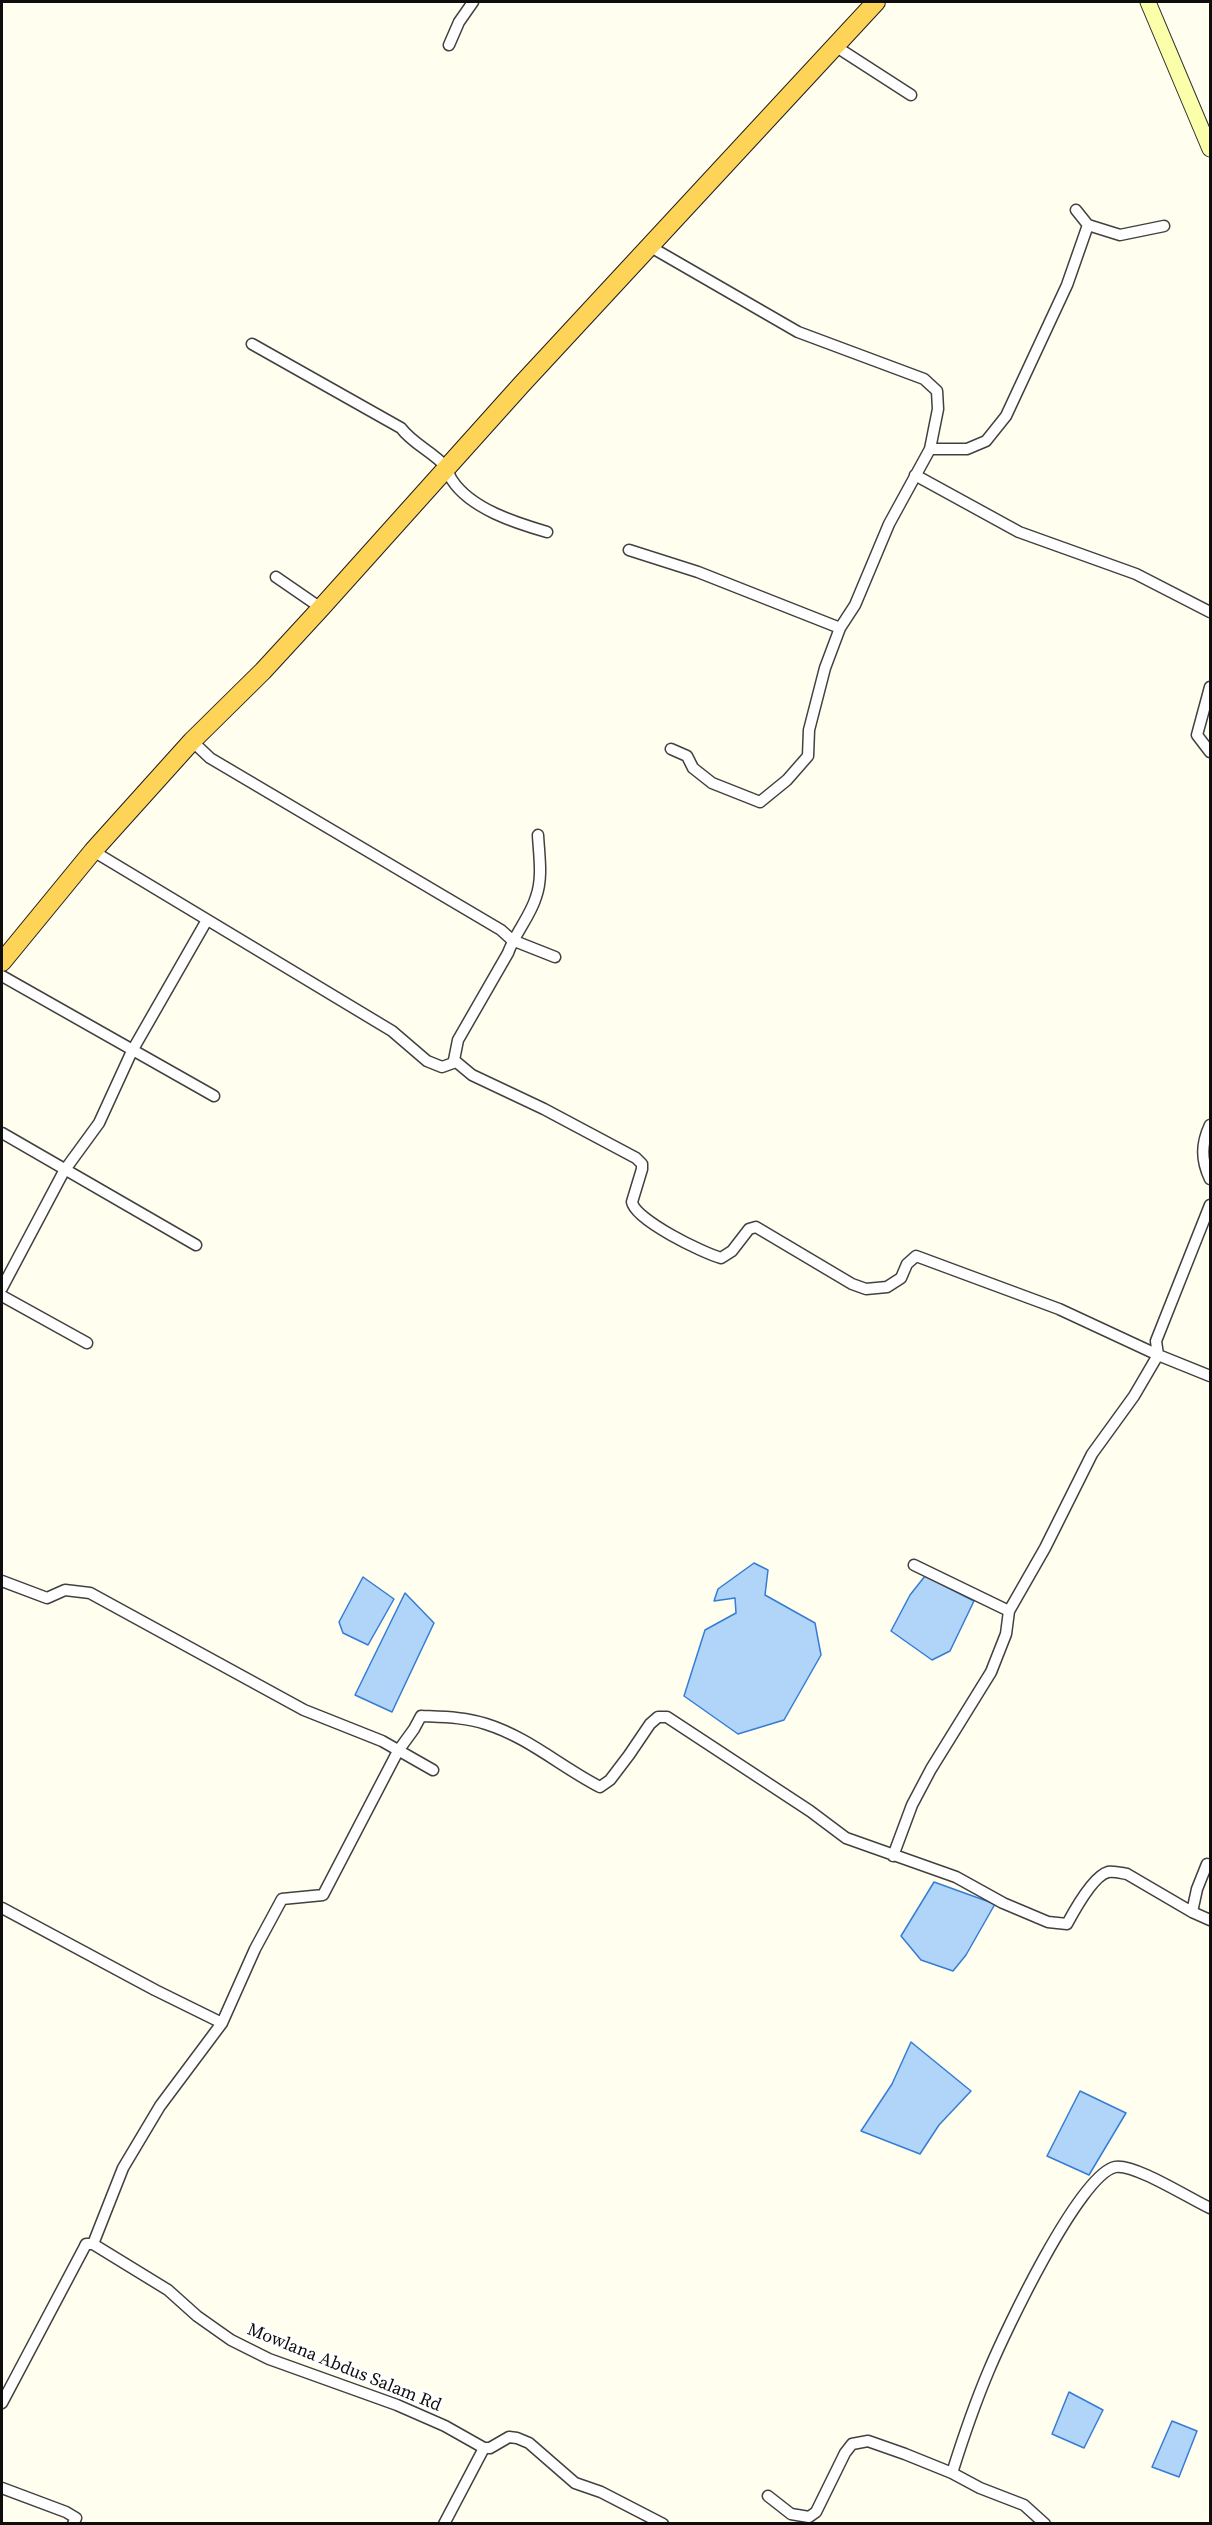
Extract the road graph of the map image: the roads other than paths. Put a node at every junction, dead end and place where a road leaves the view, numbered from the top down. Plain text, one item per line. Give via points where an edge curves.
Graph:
1 (473, 2) edge
2 (876, 2) edge
3 (1148, 2) edge
4 (449, 45) dead end
5 (835, 46) junction
6 (911, 95) dead end
7 (1210, 149) edge
8 (1076, 210) dead end
9 (1088, 225) junction
10 (1164, 226) dead end
11 (649, 246) junction
12 (252, 344) dead end
13 (930, 449) junction
14 (446, 468) junction
15 (915, 475) junction
16 (547, 532) dead end
17 (629, 550) dead end
18 (276, 577) dead end
19 (321, 608) junction
20 (1210, 612) edge
21 (840, 628) junction
22 (1210, 687) edge
23 (192, 741) junction
24 (671, 749) dead end
25 (1210, 752) edge
26 (538, 835) dead end
27 (93, 851) junction
28 (207, 920) junction
29 (512, 940) junction
30 (555, 957) dead end
31 (2, 962) edge
32 (2, 976) edge
33 (132, 1051) junction
34 (456, 1062) junction
35 (214, 1096) dead end
36 (1210, 1125) edge
37 (2, 1133) edge
38 (64, 1171) junction
39 (1210, 1179) edge
40 (1210, 1205) edge
41 (196, 1245) dead end
42 (2, 1288) edge
43 (2, 1296) edge
44 (87, 1343) dead end
45 (1158, 1355) junction
46 (1210, 1376) edge
47 (914, 1565) dead end
48 (2, 1581) edge
49 (1009, 1611) junction
50 (398, 1751) junction
51 (433, 1770) dead end
52 (893, 1856) junction
53 (1207, 1864) dead end
54 (2, 1908) edge
55 (1192, 1912) junction
56 (1210, 1920) edge
57 (222, 2023) junction
58 (1210, 2208) edge
59 (93, 2244) junction
60 (2, 2403) edge
61 (484, 2448) junction
62 (952, 2473) junction
63 (2, 2488) edge
64 (768, 2496) dead end
65 (73, 2523) edge
66 (444, 2523) edge
67 (663, 2523) edge
68 (1045, 2523) edge

1 - 4 street
2 - 5 highway
3 - 7 main road
5 - 6 street
5 - 11 highway
8 - 9 street
9 - 10 street via 1120,235
9 - 13 street via 1067,285 1006,416 986,441 967,449
11 - 13 street via 798,332 924,379 937,391 938,409
11 - 14 highway
12 - 14 street via 401,428
13 - 15 street
14 - 16 street via 452,480 486,509
14 - 19 highway
15 - 20 street via 1018,532 1136,574
15 - 21 street via 889,524 855,605
17 - 21 street via 698,572
18 - 19 street
19 - 23 highway
21 - 24 street via 819,689 809,730 808,756 760,802 712,783 693,768 687,756
22 - 25 street via 1197,735
23 - 27 highway
23 - 29 street via 210,758
26 - 29 street via 540,869 536,898
27 - 28 street
27 - 31 highway
28 - 33 street
28 - 34 street via 392,1031 427,1060 442,1067
29 - 30 street
29 - 34 street via 458,1040
32 - 33 street
33 - 35 street
33 - 38 street via 99,1123
34 - 45 street via 472,1075 636,1158 642,1169 633,1208 710,1255 726,1256 749,1229 756,1227 866,1289 887,1287 902,1278 907,1264 916,1256 1059,1309
36 - 39 street via 1202,1142
37 - 38 street
38 - 41 street
38 - 42 street
40 - 45 street via 1156,1341
43 - 44 street
45 - 46 street
45 - 49 street via 1092,1454
47 - 49 street
48 - 50 street via 47,1598 65,1590 90,1593 304,1710
49 - 52 street via 1006,1634 991,1672 931,1769 912,1805
50 - 51 street
50 - 52 street via 421,1716 485,1723 510,1733 600,1787 610,1780 650,1724 667,1717 846,1838
50 - 57 street via 323,1895 282,1899
52 - 55 street via 956,1877 1048,1922 1066,1924 1095,1882 1109,1872 1127,1874
53 - 55 street
54 - 57 street
55 - 56 street
57 - 59 street via 160,2106 123,2168
58 - 62 street via 1145,2174 1123,2167 1113,2167 1101,2174 1074,2207 1034,2278 990,2368
59 - 60 street via 86,2244
59 - 61 street, Mowlana Abdus Salam Rd via 168,2290 231,2340 269,2359 397,2405
61 - 66 street
61 - 67 street via 509,2437 518,2438 575,2483
62 - 64 street via 868,2441 852,2444 845,2453 816,2512 809,2517 790,2514
62 - 68 street via 1024,2505
63 - 65 street via 66,2512 76,2518

